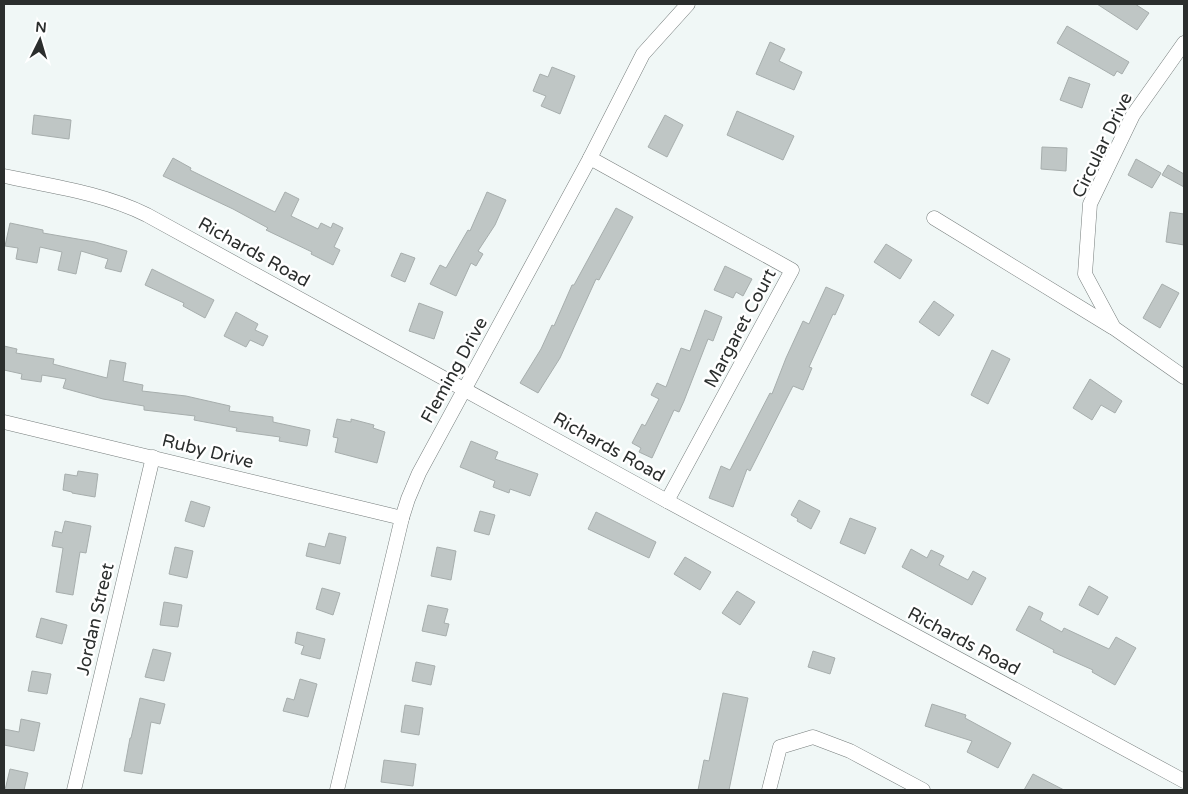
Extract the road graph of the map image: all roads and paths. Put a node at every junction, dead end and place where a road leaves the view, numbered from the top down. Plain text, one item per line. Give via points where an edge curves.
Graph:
1 (688, 4) edge
2 (1184, 43) edge
3 (590, 158) junction
4 (4, 176) edge
5 (934, 218) dead end
6 (1114, 328) junction
7 (1184, 377) edge
8 (464, 390) junction
9 (4, 422) edge
10 (153, 457) junction
11 (667, 501) junction
12 (402, 518) junction
13 (1184, 781) edge
14 (74, 790) edge
15 (337, 790) edge
16 (769, 790) edge
17 (923, 790) edge

1 - 3 street, Fleming Drive via 643,54
2 - 6 street, Circular Drive via 1134,115 1090,204 1085,274
3 - 8 street, Fleming Drive
3 - 11 street, Margaret Court via 792,270
4 - 8 street, Richards Road via 92,195 135,209
5 - 6 street, Circular Drive
6 - 7 street, Circular Drive
8 - 11 street, Richards Road
8 - 12 street, Fleming Drive via 419,473
9 - 10 street, Ruby Drive
10 - 12 street, Ruby Drive
10 - 14 street, Jordan Street
11 - 13 street, Richards Road
12 - 15 street, Fleming Drive
16 - 17 street via 780,746 813,737 850,751

